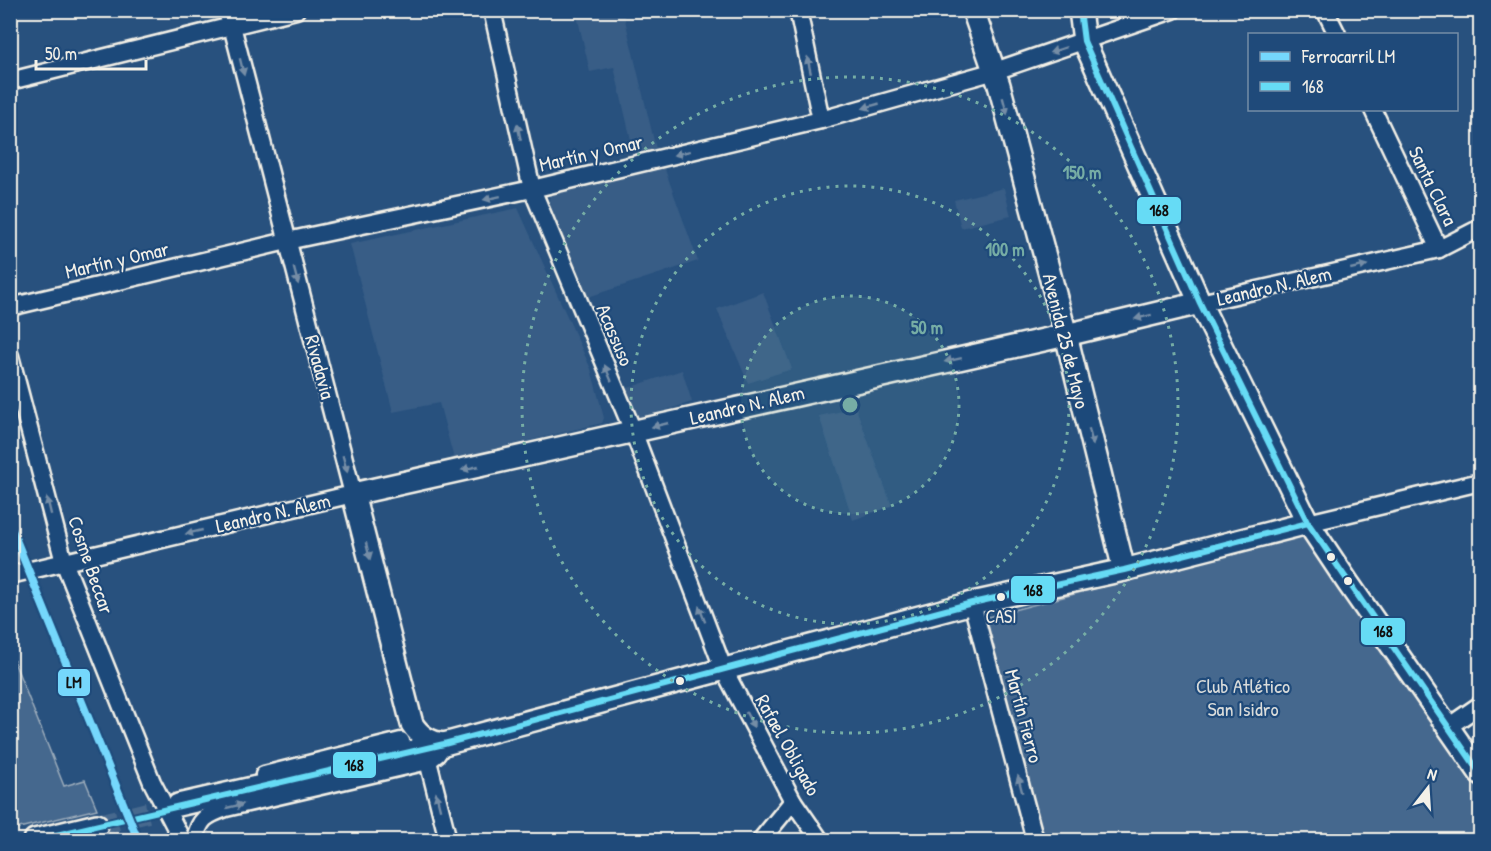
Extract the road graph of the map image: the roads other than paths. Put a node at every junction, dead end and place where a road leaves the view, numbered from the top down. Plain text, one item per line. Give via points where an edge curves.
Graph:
1 (296, 10) edge
2 (492, 10) edge
3 (798, 10) edge
4 (973, 10) edge
5 (1080, 10) edge
6 (1173, 10) edge
7 (1325, 10) edge
8 (229, 18) edge
9 (1336, 33) edge
10 (1084, 41) junction
11 (995, 70) junction
12 (10, 81) edge
13 (1373, 111) edge
14 (821, 120) junction
15 (532, 189) junction
16 (1480, 228) edge
17 (287, 241) junction
18 (1439, 249) junction
19 (1200, 303) junction
20 (10, 307) edge
21 (1066, 335) junction
22 (10, 356) edge
23 (633, 431) junction
24 (1480, 482) edge
25 (353, 494) junction
26 (1308, 523) junction
27 (64, 562) junction
28 (1124, 570) junction
29 (10, 575) edge
30 (972, 603) junction
31 (723, 668) junction
32 (1480, 705) edge
33 (1448, 727) junction
34 (406, 733) junction
35 (444, 744) junction
36 (372, 760) junction
37 (428, 761) junction
38 (1480, 773) edge
39 (152, 782) junction
40 (793, 801) junction
41 (178, 805) tunnel mouth
42 (97, 825) tunnel mouth
43 (35, 840) edge
44 (182, 840) edge
45 (195, 840) edge
46 (448, 840) edge
47 (761, 840) edge
48 (820, 840) edge
49 (1035, 840) edge

1 - 8 street
15 -> 2 street, Acassuso
14 -> 3 street
4 - 11 main road, Avenida 25 de Mayo
5 - 10 main road
6 - 10 street, Martín y Omar
7 - 9 street
8 - 12 street
8 -> 17 street, Rivadavia
10 -> 11 street, Martín y Omar
10 - 19 main road
11 -> 14 street, Martín y Omar
11 -> 21 main road, Avenida 25 de Mayo
13 - 18 street, Santa Clara
14 -> 15 street, Martín y Omar
15 -> 17 street, Martín y Omar
23 -> 15 street, Acassuso
16 - 18 street, Leandro N. Alem
17 - 20 street, Martín y Omar
17 -> 25 street, Rivadavia
19 -> 18 street, Leandro N. Alem
19 -> 21 main road, Leandro N. Alem
19 - 26 main road
21 -> 23 main road, Leandro N. Alem
21 -> 28 main road, Avenida 25 de Mayo
27 -> 22 street, Cosme Beccar
23 -> 25 main road, Leandro N. Alem
31 -> 23 street, Acassuso
24 - 26 street
25 -> 27 street, Leandro N. Alem
25 -> 34 main road, Rivadavia
26 - 28 main road
26 - 33 main road
27 - 29 street, Leandro N. Alem
27 - 39 street, Cosme Beccar
28 - 30 main road
30 - 31 main road
49 -> 30 street, Martín Fierro
31 - 35 main road
31 -> 40 street, Rafael Obligado
32 - 33 street
33 - 38 main road
34 - 35 main road
34 - 36 main road
34 - 39 street via 181,795 166,792
35 - 36 main road
35 - 37 street
36 - 41 main road
45 -> 37 street via 198,826 209,814 226,808
46 -> 37 street
39 - 44 street, Cosme Beccar
40 - 47 street
40 - 48 street, Rafael Obligado
42 - 43 main road

